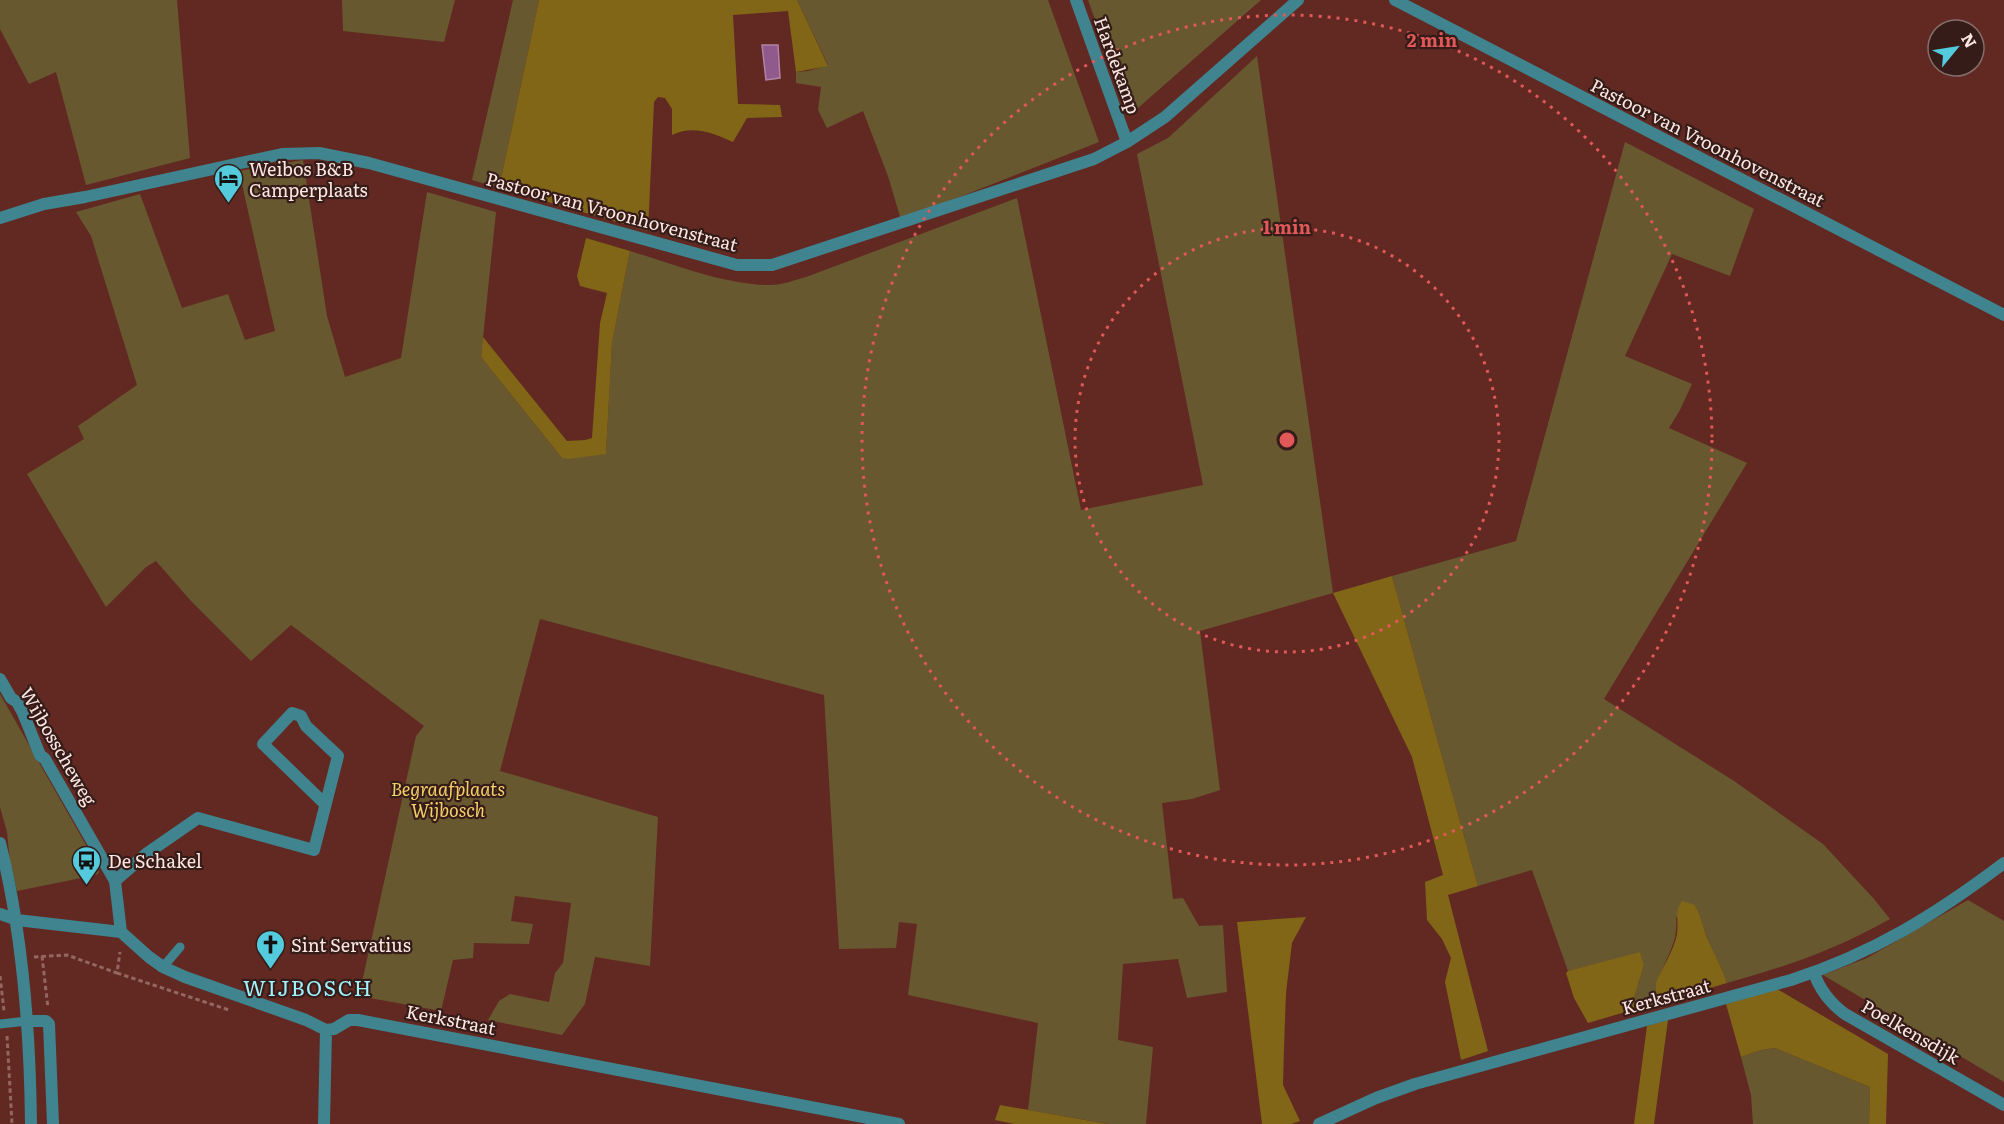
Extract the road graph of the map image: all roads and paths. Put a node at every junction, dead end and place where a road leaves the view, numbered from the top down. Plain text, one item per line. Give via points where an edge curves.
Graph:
1 (1076, 0) edge
2 (1298, 0) edge
3 (1395, 0) edge
4 (1127, 142) junction
5 (0, 218) edge
6 (2004, 315) edge
7 (0, 679) edge
8 (325, 804) junction
9 (0, 843) edge
10 (2004, 863) edge
11 (116, 880) junction
12 (0, 914) edge
13 (17, 920) junction
14 (121, 932) junction
15 (180, 947) dead end
16 (68, 955) dead end
17 (42, 956) dead end
18 (163, 967) junction
19 (1814, 973) junction
20 (48, 1013) dead end
21 (27, 1021) junction
22 (0, 1024) edge
23 (326, 1030) junction
24 (9, 1059) dead end
25 (2004, 1106) edge
26 (12, 1124) edge
27 (31, 1124) edge
28 (53, 1124) edge
29 (324, 1124) edge
30 (899, 1124) edge
31 (1319, 1124) edge

1 - 4 street, Hardekamp
2 - 4 street, Pastoor van Vroonhovenstraat via 1165,117
3 - 6 street, Pastoor van Vroonhovenstraat
4 - 5 street, Pastoor van Vroonhovenstraat via 1094,159 764,266 737,265 369,163 319,153 282,154 44,204
7 - 11 street, Wijbosscheweg via 23,713 40,755
8 - 8 street via 338,756 306,726 301,716 292,712 263,744
8 - 11 street via 314,850 198,818
9 - 13 street
10 - 19 street, Kerkstraat via 1912,927
11 - 14 street, Wijbosscheweg
12 - 13 street
13 - 14 street
13 - 21 street
14 - 16 path via 117,973
14 - 18 street
15 - 18 lane
17 - 20 path
18 - 23 street
19 - 25 street, Poelkensdijk via 1821,989 1845,1014
19 - 31 street, Kerkstraat via 1405,1087
21 - 22 lane
21 - 27 street
21 - 28 street via 49,1024
23 - 29 street
23 - 30 street, Kerkstraat via 358,1020
24 - 26 path

